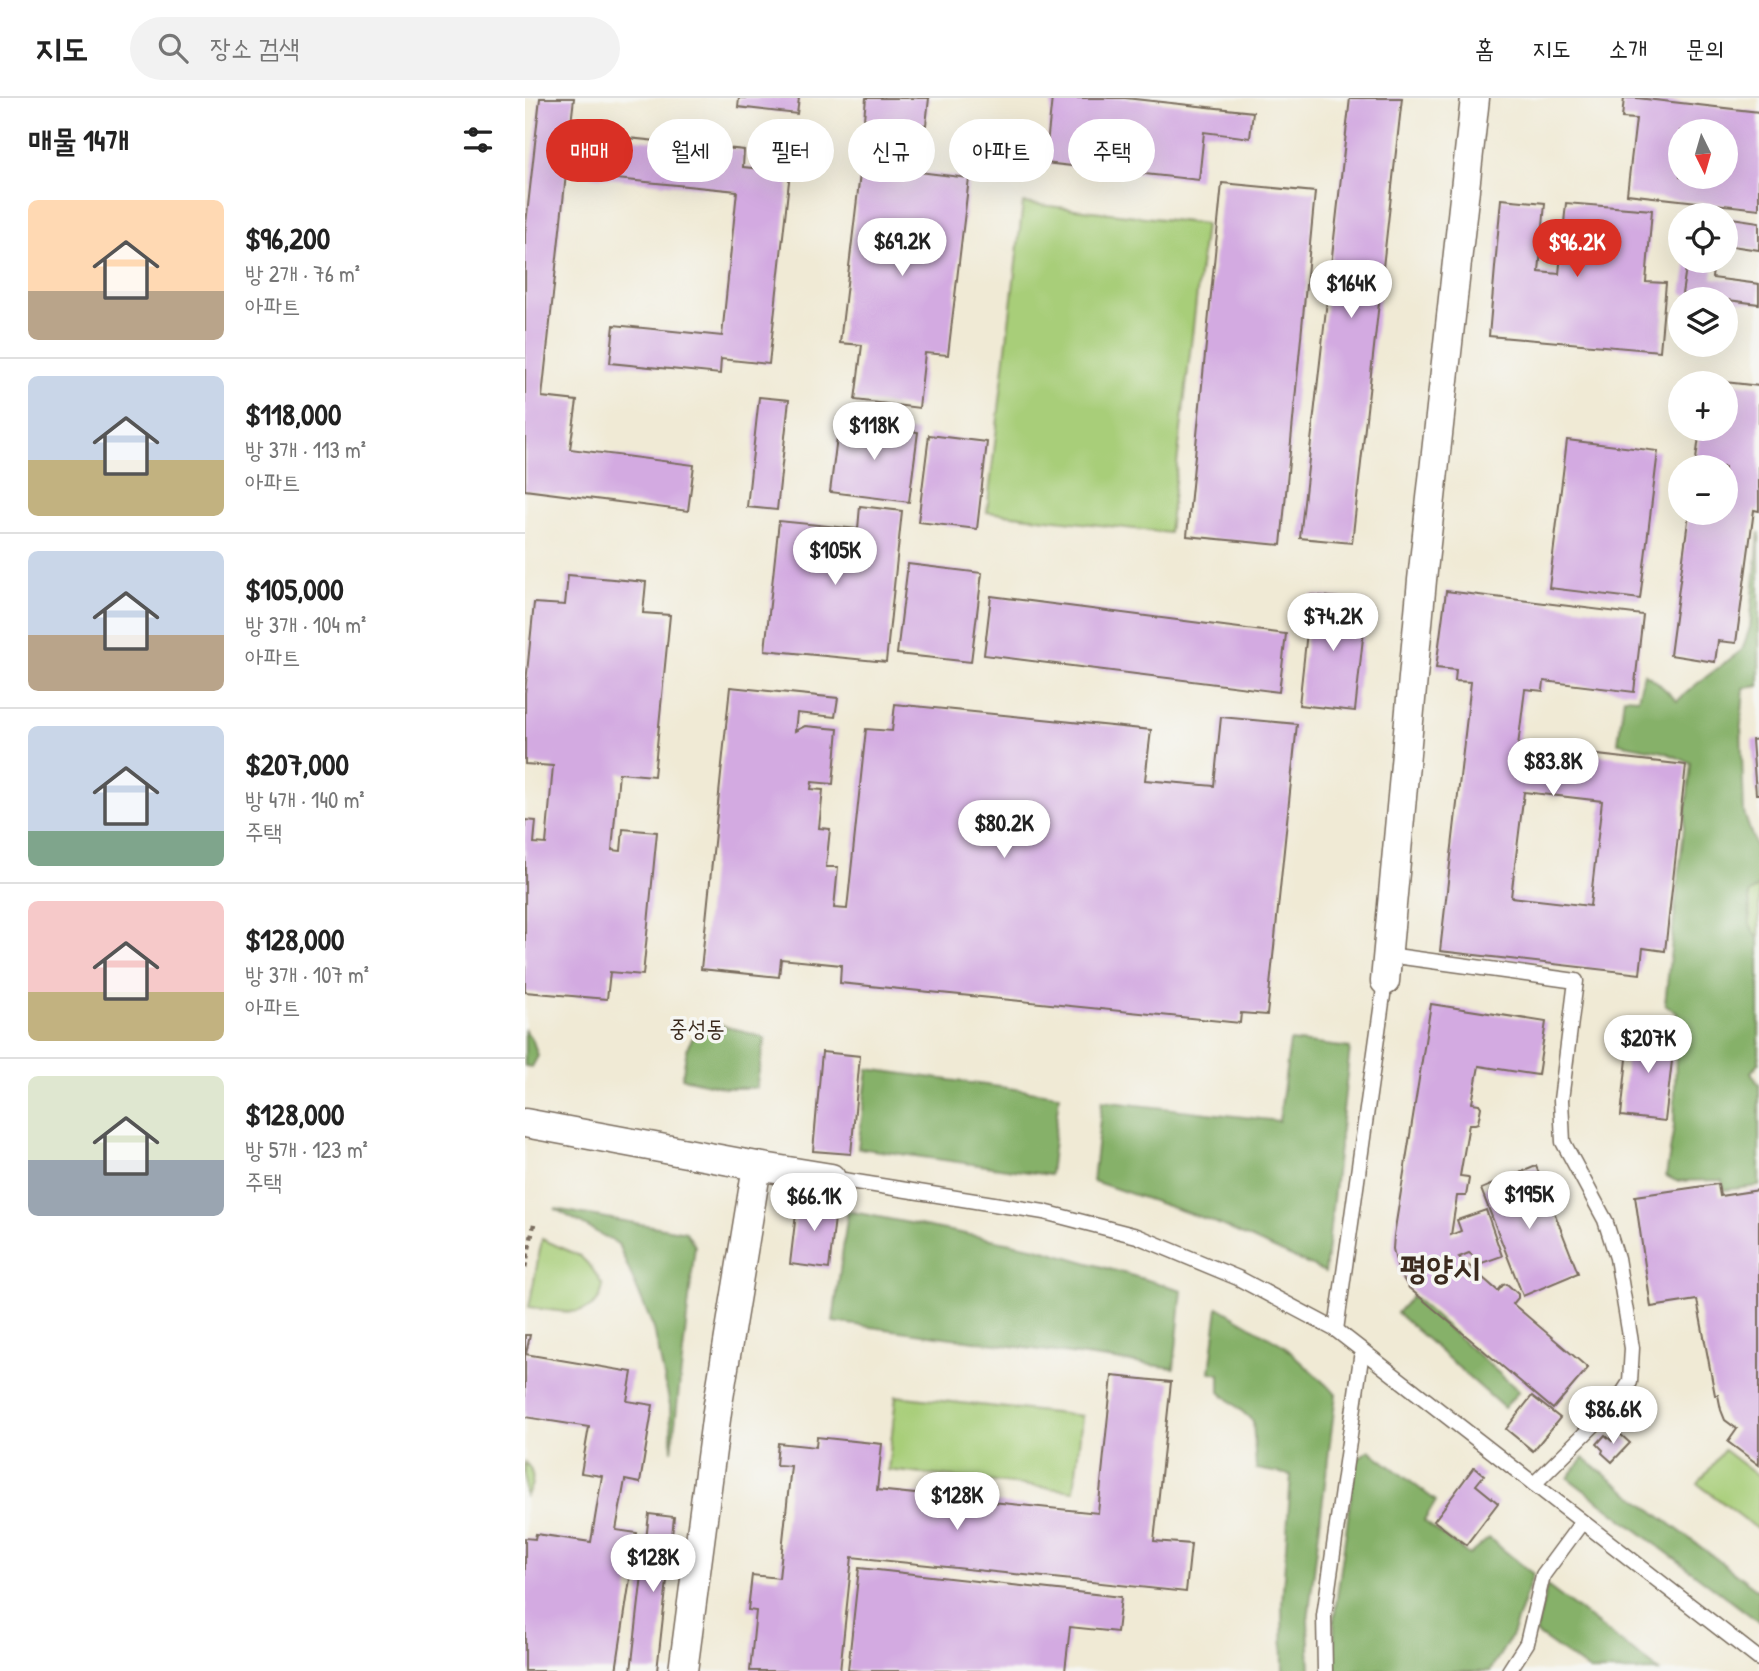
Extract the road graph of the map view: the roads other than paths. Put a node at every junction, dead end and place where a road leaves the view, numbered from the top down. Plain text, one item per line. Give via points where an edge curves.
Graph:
1 (1475, 98) edge
2 (1386, 968) junction
3 (525, 1123) edge
4 (757, 1166) junction
5 (831, 1178) joint
6 (1336, 1330) junction
7 (1362, 1351) junction
8 (1534, 1485) junction
9 (1582, 1522) junction
10 (1759, 1659) edge
11 (683, 1671) edge
12 (1325, 1671) edge
13 (1509, 1671) edge

1 - 2 street
2 - 6 lane
2 - 8 lane via 1576,981 1561,1100 1563,1142 1605,1220 1617,1258 1632,1348 1630,1382 1617,1402
3 - 4 street
4 - 5 street
4 - 11 street via 718,1404
5 - 6 lane via 1044,1212 1137,1236 1238,1278
6 - 7 lane
7 - 8 lane
7 - 12 lane via 1324,1616
8 - 9 lane
9 - 10 lane
9 - 13 lane via 1543,1575 1527,1643

